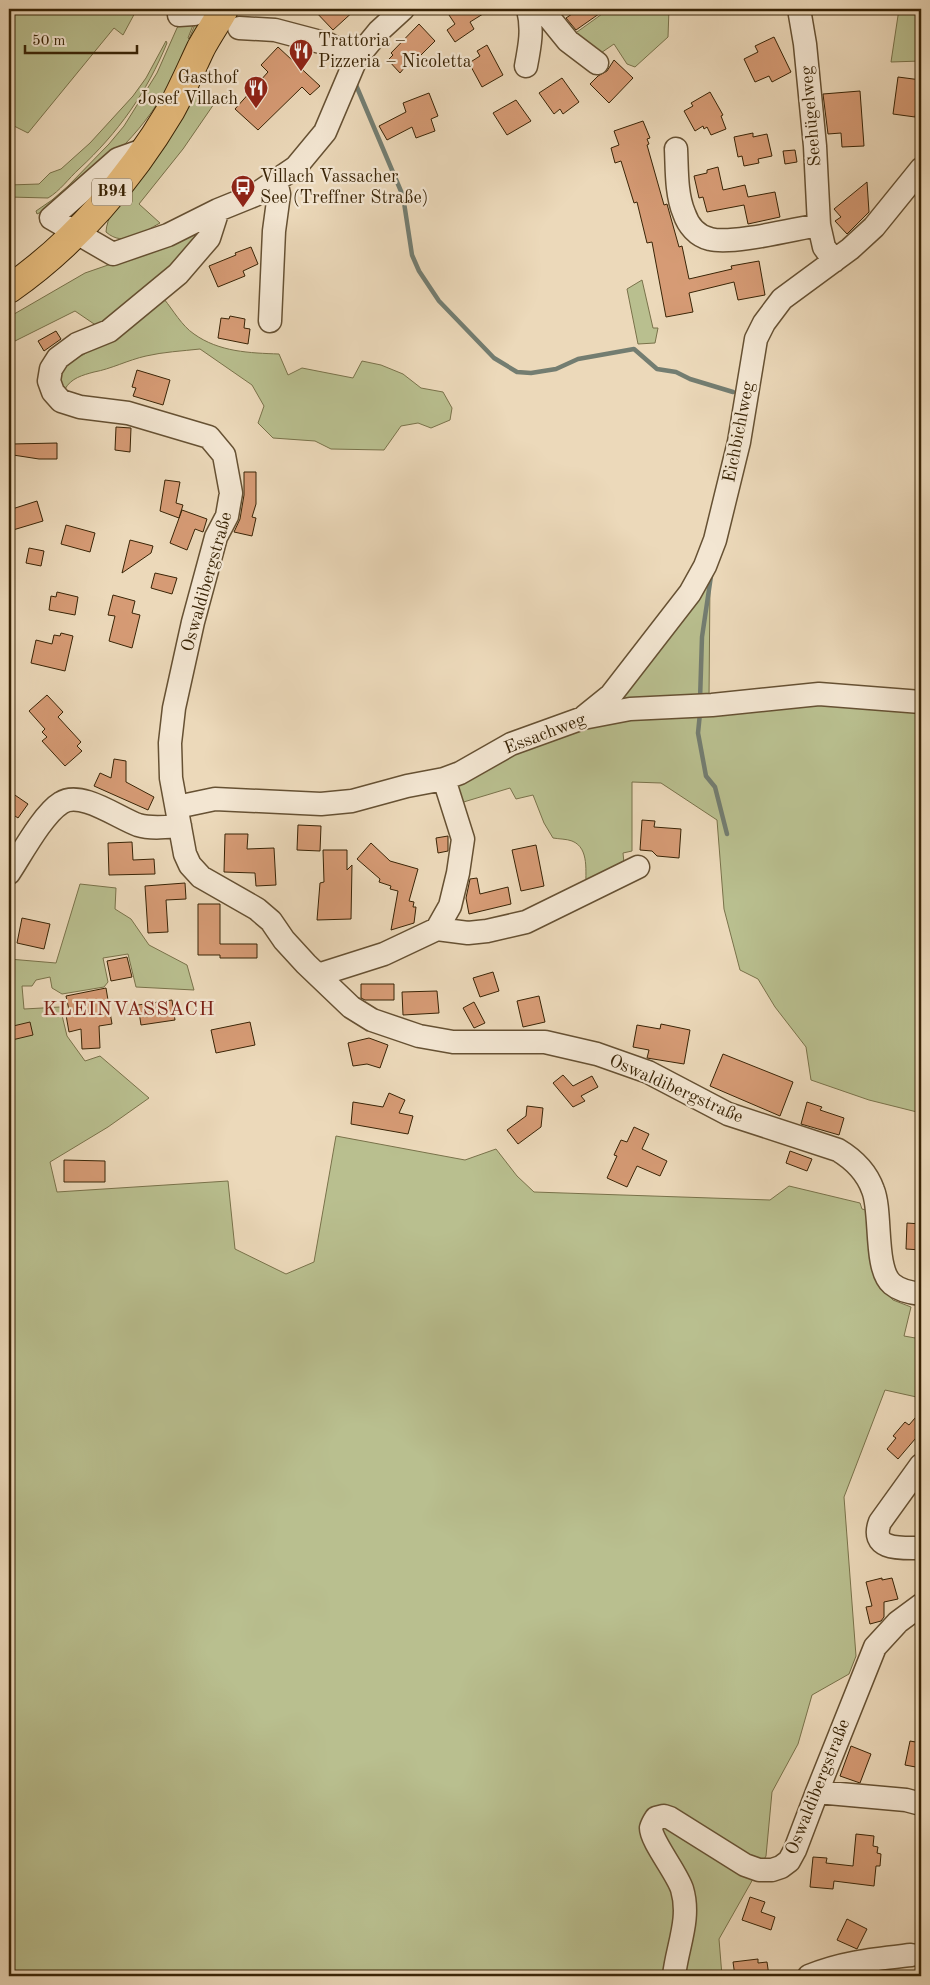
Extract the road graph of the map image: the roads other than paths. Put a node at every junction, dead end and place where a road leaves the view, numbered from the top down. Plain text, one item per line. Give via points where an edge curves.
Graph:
1 (403, 9) edge
2 (528, 9) edge
3 (542, 9) edge
4 (799, 9) edge
5 (231, 18) edge
6 (356, 59) junction
7 (597, 63) dead end
8 (526, 66) dead end
9 (146, 148) junction
10 (676, 149) dead end
11 (921, 168) edge
12 (276, 181) junction
13 (218, 210) junction
14 (819, 225) junction
15 (274, 231) junction
16 (77, 234) junction
17 (259, 252) dead end
18 (834, 261) junction
19 (9, 289) edge
20 (270, 321) dead end
21 (921, 702) edge
22 (583, 718) junction
23 (444, 780) junction
24 (179, 817) junction
25 (638, 867) dead end
26 (9, 873) edge
27 (437, 929) junction
28 (318, 975) junction
29 (921, 1294) edge
30 (921, 1465) edge
31 (921, 1548) edge
32 (921, 1605) edge
33 (816, 1792) junction
34 (921, 1804) edge
35 (911, 1955) dead end
36 (674, 1975) edge
37 (810, 1976) edge

1 - 6 street
2 - 8 street via 531,41
3 - 7 street via 568,41
4 - 14 street, Seehügelweg via 815,146
5 - 6 street via 328,44
5 - 9 main road, B94 via 202,47 175,103
6 - 12 street via 325,132 296,167
9 - 16 main road, B94
9 - 16 street via 118,159 51,218
10 - 14 street via 683,212 699,234 710,239 736,240
11 - 18 street, Eichbichlweg via 874,227
12 - 13 street via 255,195
12 - 15 street via 278,194
13 - 16 street via 168,235 114,254
13 - 24 street, Oswaldibergstraße via 209,238 178,274 110,331 77,344 58,358 51,369 49,381 61,401 80,408 128,413 209,436 224,455 231,493 227,516 216,537 174,708 171,778
14 - 18 street, Seehügelweg via 824,247
15 - 17 street
15 - 20 street
16 - 19 main road, B94
18 - 22 street, Eichbichlweg via 782,299 756,339 739,442 715,540 705,566 690,593 611,695
21 - 22 street, Essachweg via 819,694 630,709
22 - 23 street, Essachweg via 511,744
23 - 24 street, Essachweg via 352,801 320,804 215,799
23 - 27 street via 463,839 450,906
24 - 26 street, Essachweg via 149,827 82,800 71,799 60,803 40,825
24 - 28 street, Oswaldibergstraße via 190,865 201,877 257,909
25 - 27 street via 526,922 468,933
27 - 28 street via 384,954
28 - 29 street, Oswaldibergstraße via 351,1007 393,1029 453,1042 545,1042 597,1054 648,1072 728,1114 838,1150 851,1158 874,1190 883,1270 892,1284
30 - 31 street via 876,1531 884,1544 894,1548
32 - 33 street, Oswaldibergstraße via 898,1622 875,1647
33 - 34 street
33 - 36 street, Oswaldibergstraße via 789,1861 772,1870 745,1865 670,1818 656,1818 652,1823 651,1830 677,1877 685,1902 683,1936
35 - 37 street via 857,1961

